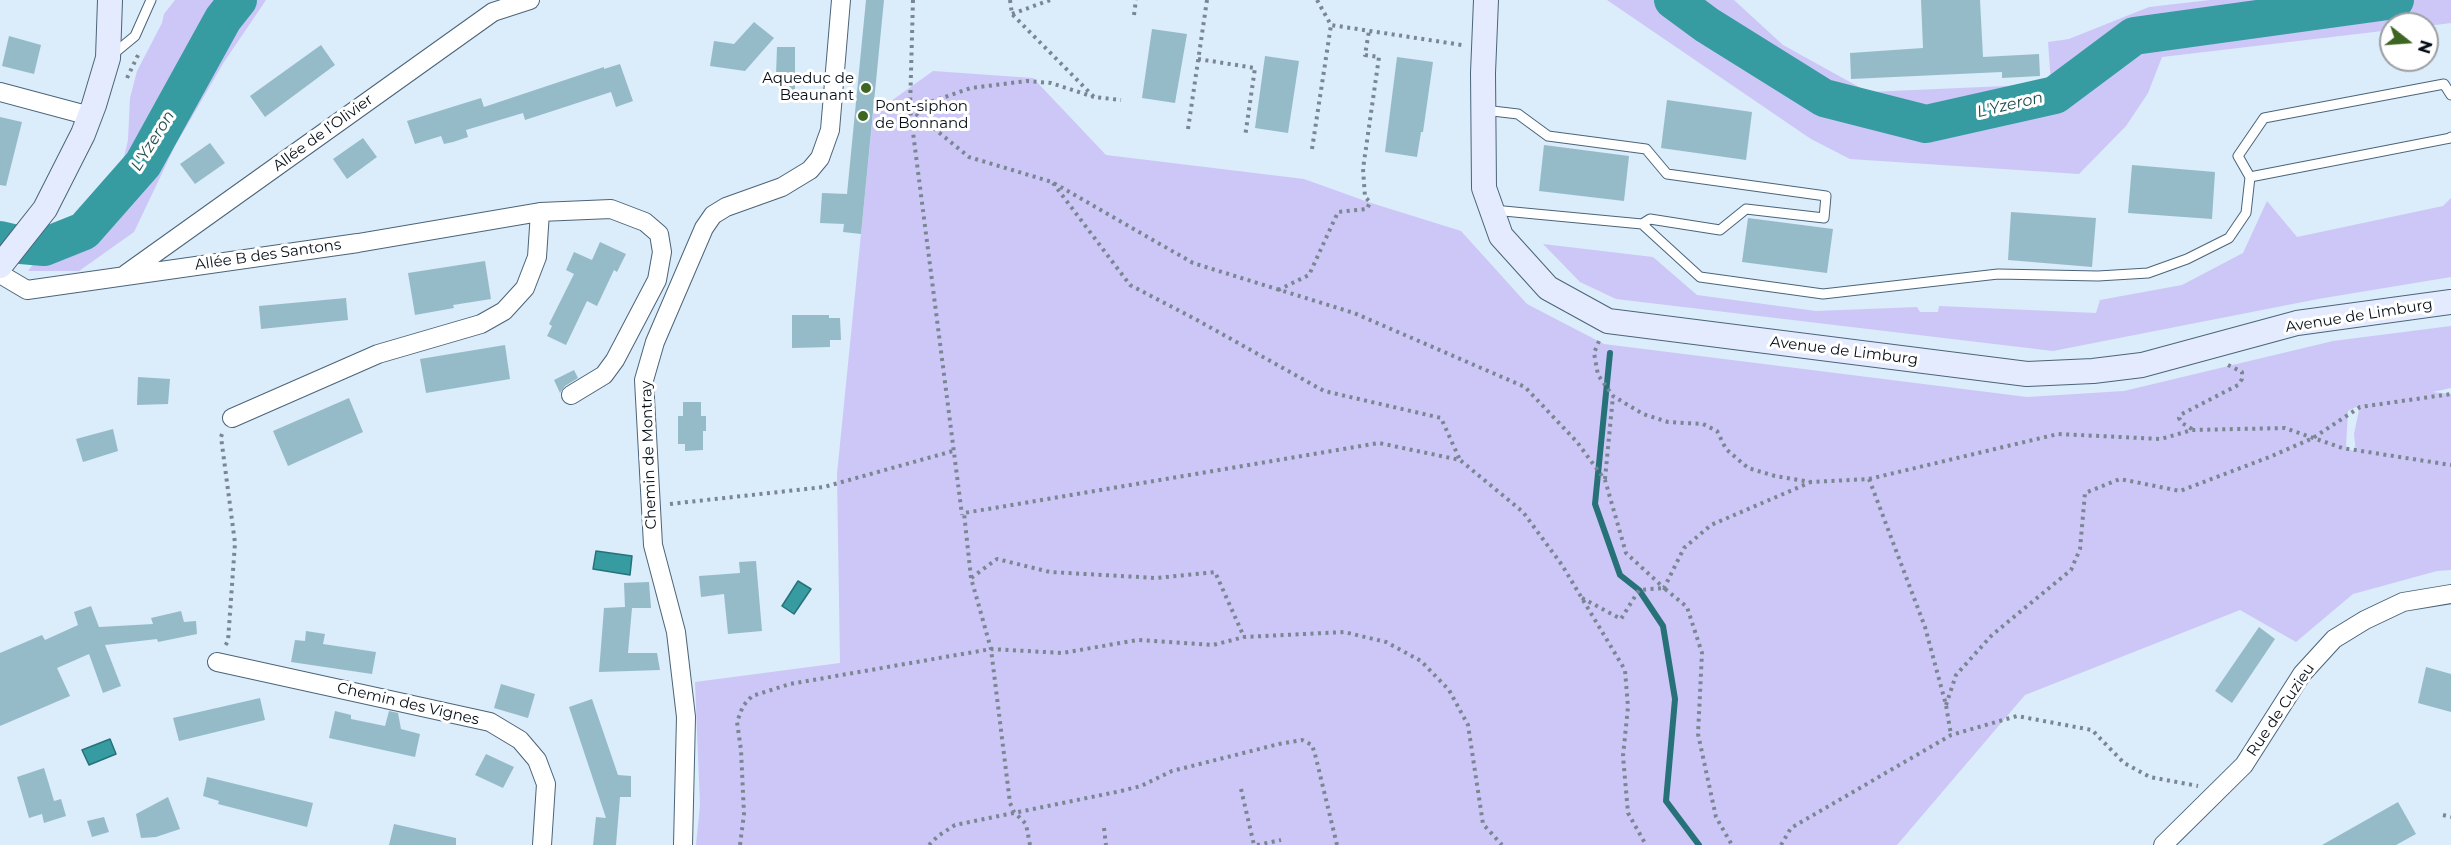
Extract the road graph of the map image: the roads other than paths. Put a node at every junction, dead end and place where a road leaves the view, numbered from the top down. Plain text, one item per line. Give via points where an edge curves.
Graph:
1 (110, 0) edge
2 (152, 0) edge
3 (530, 0) edge
4 (841, 0) edge
5 (1486, 0) edge
6 (108, 58) junction
7 (0, 92) edge
8 (2451, 95) edge
9 (1484, 110) junction
10 (90, 116) junction
11 (2451, 136) edge
12 (2250, 177) junction
13 (1492, 210) junction
14 (540, 212) junction
15 (1642, 224) junction
16 (0, 266) edge
17 (0, 274) edge
18 (122, 276) junction
19 (2451, 302) edge
20 (571, 395) dead end
21 (232, 418) road end
22 (2451, 594) edge
23 (217, 662) road end
24 (542, 845) edge
25 (683, 845) edge
26 (2163, 845) edge

1 - 6 street
2 - 6 lane via 135,36
3 - 18 street, Allée de l’Olivier via 493,12
4 - 25 street, Chemin de Montray via 830,130 820,158 810,170 782,187 713,215 655,342 644,380 653,545 676,632 686,717
5 - 9 street, Avenue de Limburg
6 - 10 street
7 - 10 street
8 - 12 lane via 2444,84 2264,118 2238,156
9 - 13 street, Avenue de Limburg via 1484,188
9 - 15 lane via 1518,114 1548,136 1646,149 1667,174 1826,196 1824,218 1746,209 1720,230 1650,219
10 - 16 street via 45,209
11 - 12 lane
12 - 15 lane via 2246,213 2229,237 2187,260 2148,273 1998,274 1823,294 1700,277
13 - 15 lane
13 - 19 street, Avenue de Limburg via 1501,236 1548,288 1608,321 2027,374 2142,365 2297,323
14 - 18 street, Allée B des Santons via 358,243
14 - 20 street, Allée B des Santons via 611,209 645,222 659,234 662,252 657,280 615,360 604,375
14 - 21 street via 537,257 525,288 504,311 481,324 378,354
17 - 18 street, Allée B des Santons via 27,290
22 - 26 street, Rue de Cuzieu via 2403,602 2334,639 2302,674 2244,765
23 - 24 street, Chemin des Vignes via 489,723 520,740 537,760 546,784

